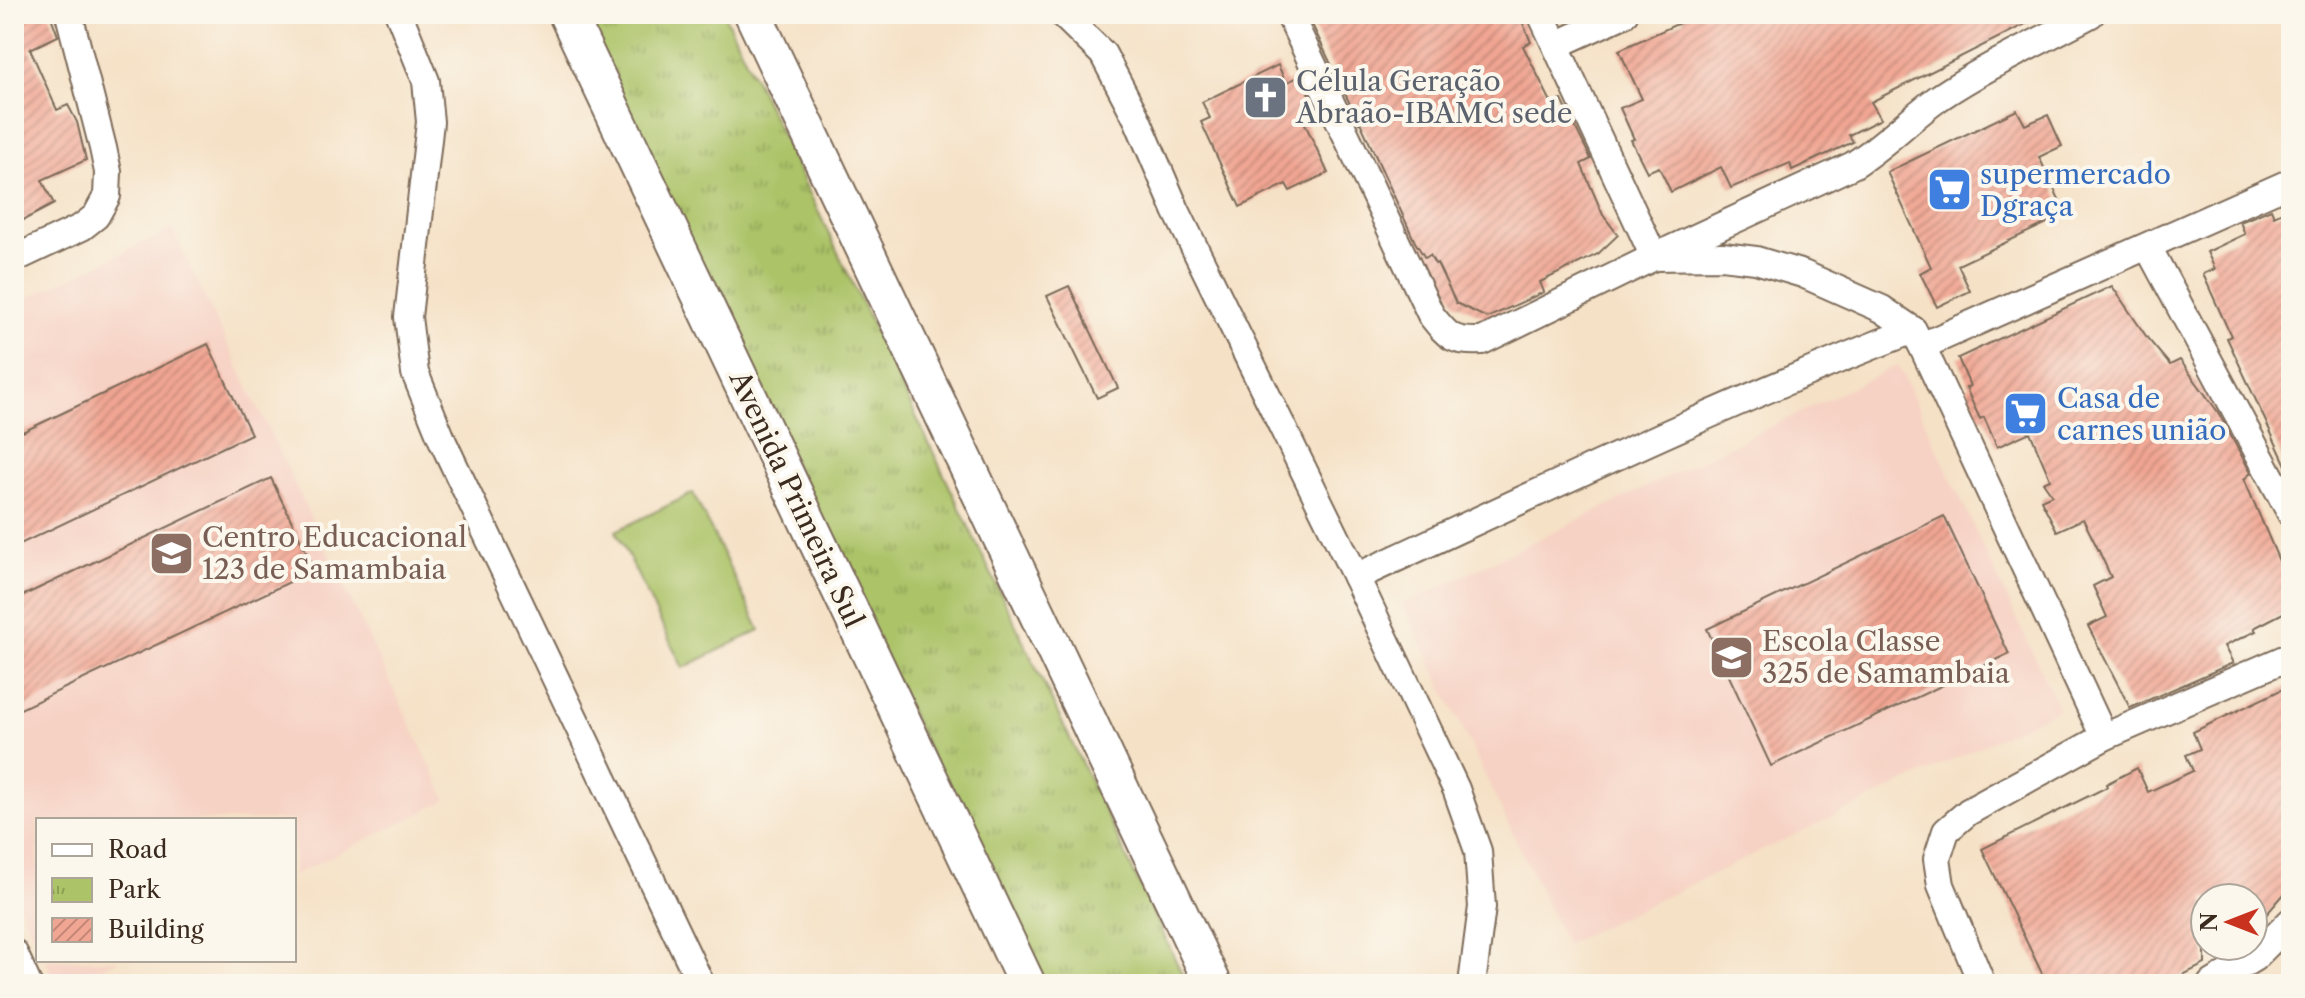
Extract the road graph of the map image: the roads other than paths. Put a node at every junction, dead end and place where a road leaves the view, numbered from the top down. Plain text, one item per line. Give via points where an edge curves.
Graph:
1 (69, 14) edge
2 (399, 14) edge
3 (567, 14) edge
4 (753, 14) edge
5 (1062, 14) edge
6 (1289, 14) edge
7 (1541, 14) edge
8 (1624, 14) edge
9 (2091, 14) edge
10 (1556, 45) junction
11 (2291, 182) edge
12 (2148, 247) junction
13 (1654, 257) junction
14 (14, 259) edge
15 (1918, 338) junction
16 (2291, 514) edge
17 (1356, 577) junction
18 (2291, 656) edge
19 (2104, 737) junction
20 (2291, 921) edge
21 (14, 953) edge
22 (28, 984) edge
23 (701, 984) edge
24 (1027, 984) edge
25 (1213, 984) edge
26 (1472, 984) edge
27 (1982, 984) edge
28 (2211, 984) edge

1 - 14 street via 103,148 107,196 82,227
2 - 23 street via 426,81 430,122 408,317 415,373
3 - 24 street, Avenida Primeira Sul
4 - 25 street
5 - 17 street via 1103,54 1137,119 1176,210
6 - 13 street via 1431,315 1444,332 1460,342 1482,341
7 - 10 street
8 - 10 street
9 - 13 street via 1937,99 1853,165
10 - 13 street
11 - 12 street
12 - 15 street
12 - 16 street
13 - 15 street via 1722,256 1803,274 1882,309
15 - 17 street via 1855,352
15 - 19 street
17 - 26 street via 1456,789 1478,851 1482,907
18 - 19 street
19 - 27 street via 1968,812 1946,831 1937,859 1941,885
20 - 28 street via 2254,958
21 - 22 street

